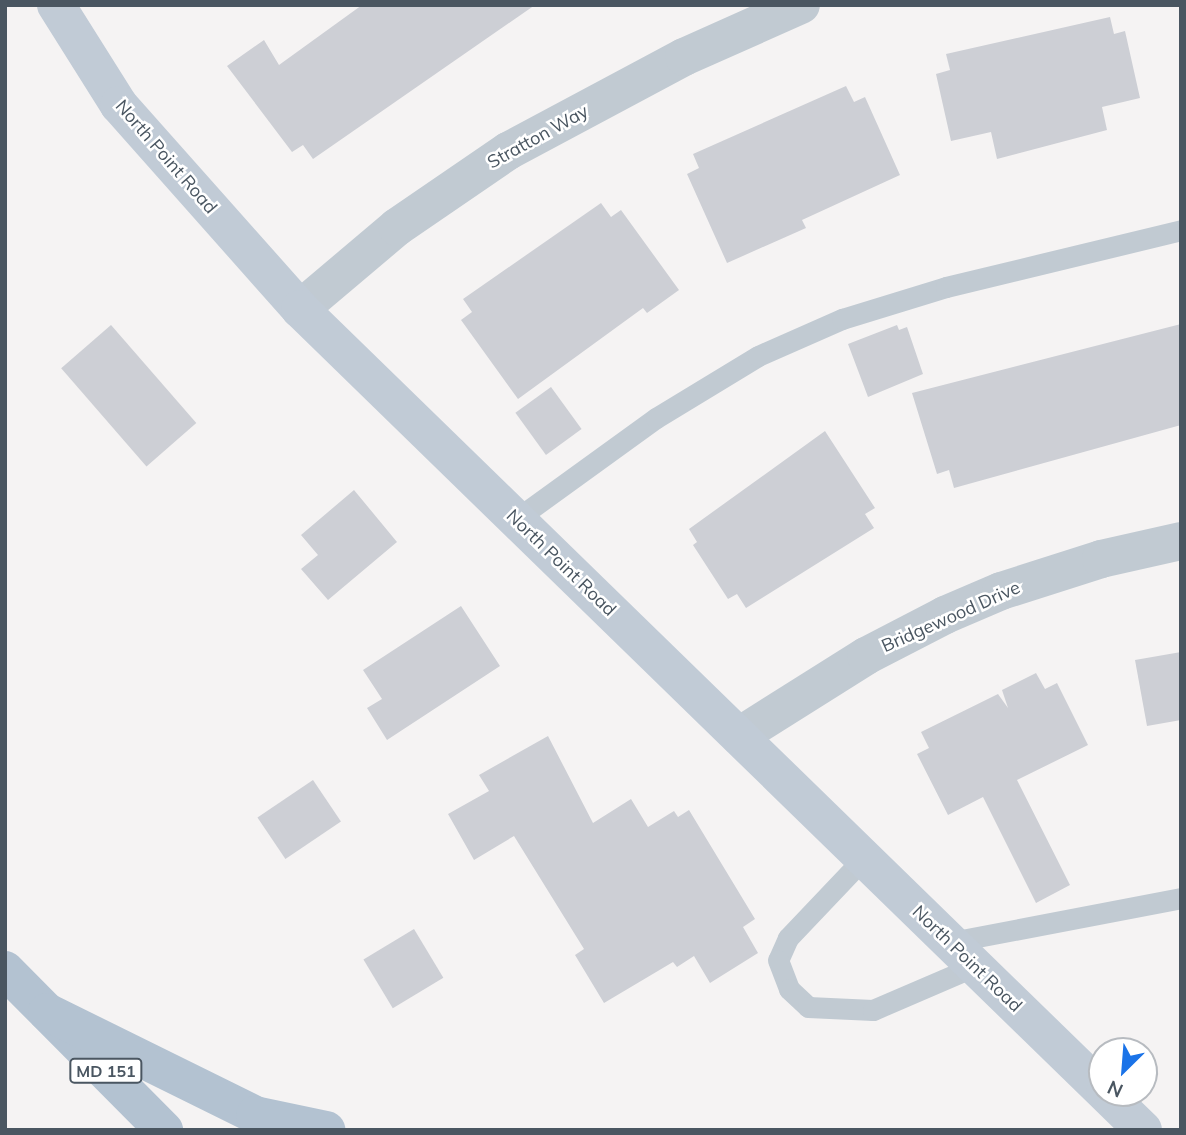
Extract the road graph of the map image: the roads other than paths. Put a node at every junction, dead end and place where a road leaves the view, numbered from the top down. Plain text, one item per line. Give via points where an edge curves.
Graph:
1 (56, 5) edge
2 (801, 5) edge
3 (1181, 230) edge
4 (300, 309) junction
5 (515, 520) junction
6 (1181, 541) edge
7 (739, 736) junction
8 (863, 859) junction
9 (1181, 898) edge
10 (963, 954) junction
11 (5, 970) edge
12 (47, 1012) junction
13 (1088, 1075) edge
14 (1120, 1107) edge
15 (164, 1130) edge
16 (326, 1130) edge
17 (1143, 1130) edge

1 - 4 street, North Point Road via 75,42 119,105
2 - 4 street, Stratton Way via 684,57 508,151 397,227
3 - 5 lane via 946,287 842,319 782,346 656,418
4 - 5 street, North Point Road
5 - 7 street, North Point Road
6 - 7 street, Bridgewood Drive via 1101,559 1001,591 945,615 866,656
7 - 8 street, North Point Road
8 - 10 street, North Point Road
8 - 10 lane via 788,938 778,960 789,989 808,1007 873,1010
9 - 10 lane
10 - 13 street, North Point Road
11 - 12 main road, MD 151
12 - 15 main road, MD 151
12 - 16 main road via 255,1115
14 - 17 street, North Point Road

